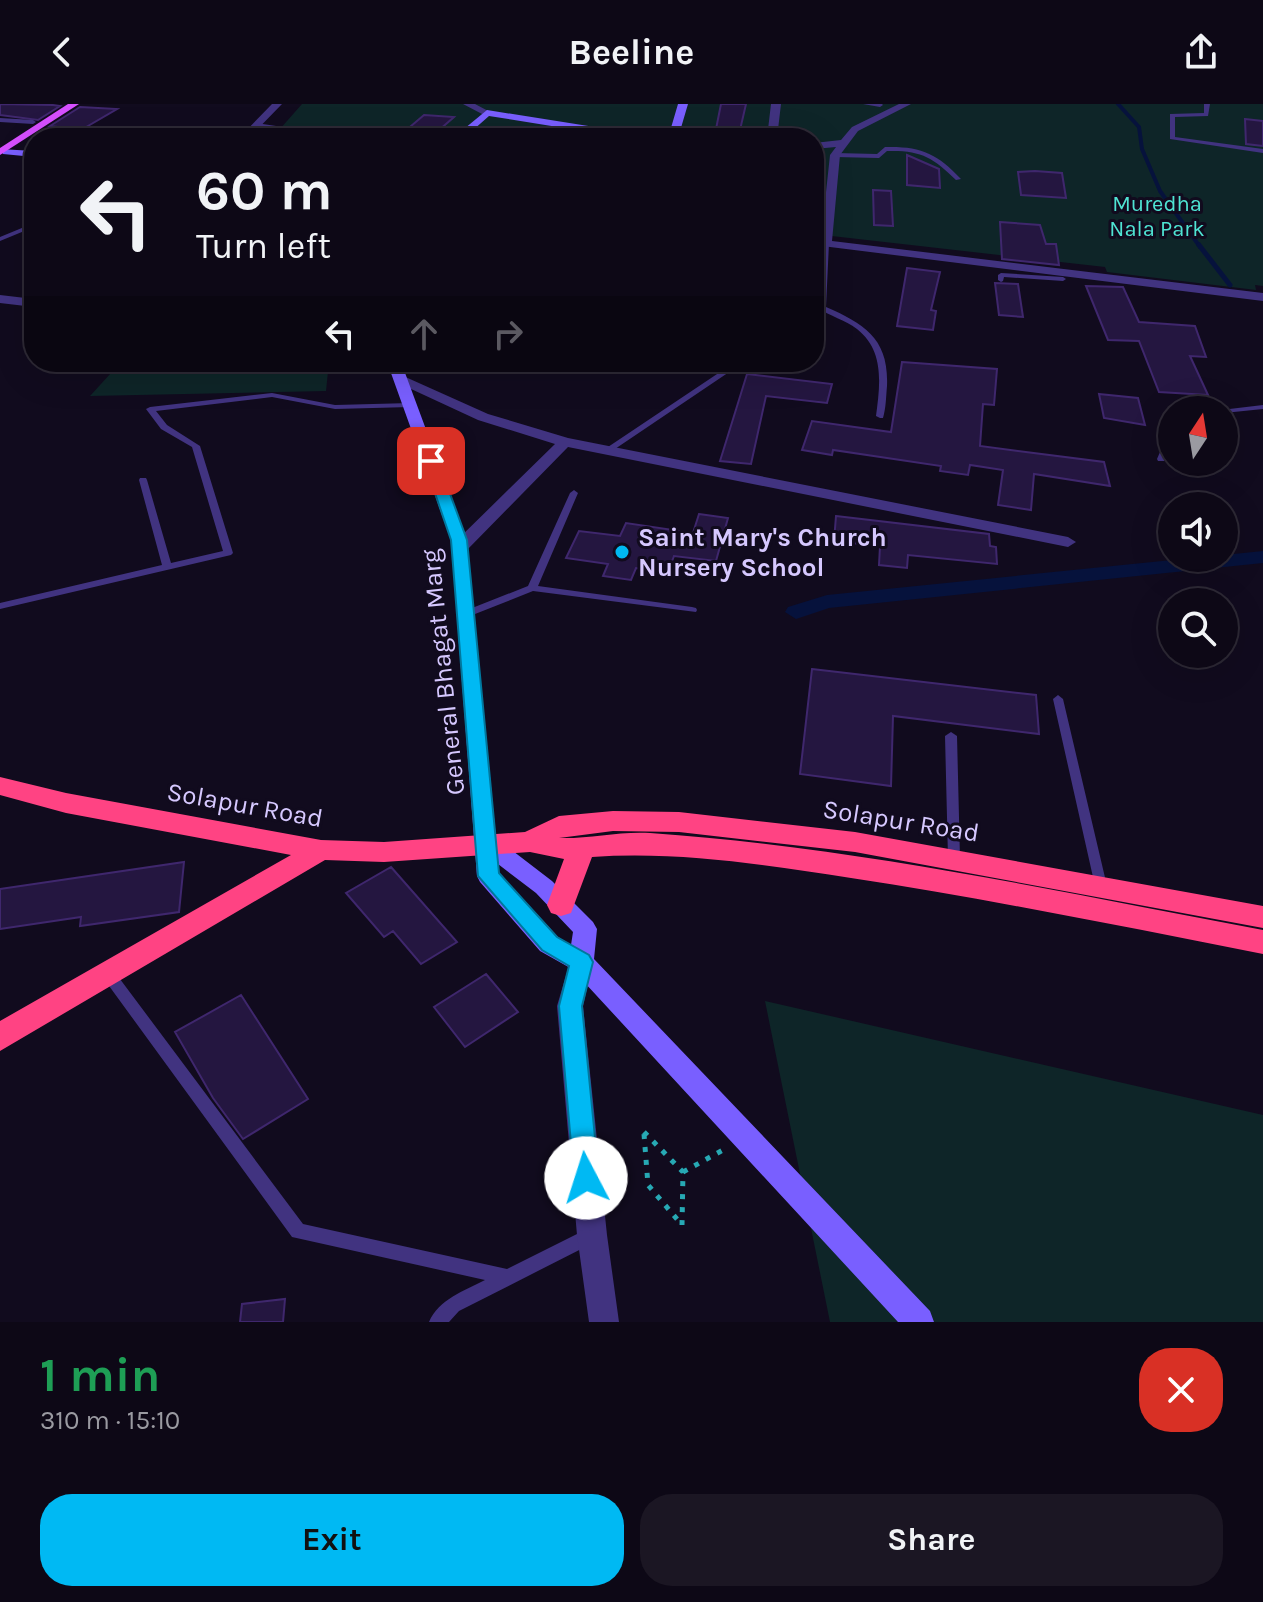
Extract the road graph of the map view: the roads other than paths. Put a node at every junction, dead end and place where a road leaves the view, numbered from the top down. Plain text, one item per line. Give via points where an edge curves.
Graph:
1 (60, 104) edge
2 (74, 104) edge
3 (277, 104) edge
4 (468, 104) edge
5 (683, 104) edge
6 (776, 104) edge
7 (866, 104) edge
8 (906, 104) edge
9 (1207, 104) edge
10 (880, 105) edge
11 (889, 108) edge
12 (487, 113) junction
13 (0, 120) edge
14 (33, 122) junction
15 (26, 128) edge
16 (35, 128) edge
17 (254, 128) edge
18 (470, 128) edge
19 (582, 128) edge
20 (676, 128) edge
21 (773, 128) edge
22 (24, 130) edge
23 (24, 135) edge
24 (824, 148) edge
25 (1, 149) edge
26 (839, 150) junction
27 (1263, 151) edge
28 (24, 152) edge
29 (958, 179) dead end
30 (824, 223) edge
31 (24, 229) edge
32 (0, 239) edge
33 (824, 243) edge
34 (1024, 271) junction
35 (1063, 279) dead end
36 (1001, 280) dead end
37 (1263, 297) edge
38 (0, 299) edge
39 (24, 307) edge
40 (824, 312) edge
41 (398, 372) edge
42 (725, 372) edge
43 (401, 379) junction
44 (411, 405) junction
45 (1263, 407) edge
46 (1238, 410) edge
47 (880, 416) dead end
48 (565, 442) junction
49 (606, 451) junction
50 (143, 480) dead end
51 (574, 493) dead end
52 (1068, 542) dead end
53 (460, 547) junction
54 (168, 568) junction
55 (532, 588) junction
56 (0, 606) edge
57 (692, 610) dead end
58 (466, 614) junction
59 (1058, 699) dead end
60 (951, 736) dead end
61 (0, 786) edge
62 (530, 842) junction
63 (488, 844) junction
64 (582, 847) junction
65 (321, 850) junction
66 (954, 858) junction
67 (1101, 886) junction
68 (561, 905) junction
69 (1263, 917) edge
70 (1263, 942) edge
71 (581, 962) junction
72 (109, 975) junction
73 (0, 1037) edge
74 (592, 1235) junction
75 (508, 1277) junction
76 (915, 1321) edge
77 (437, 1322) edge
78 (604, 1322) edge

1 - 14 main road
2 - 16 main road
3 - 17 street
4 - 12 street
5 - 20 street
6 - 21 street
7 - 10 lane
8 - 11 street
9 - 27 lane via 1206,115 1172,115 1172,138
11 - 26 street via 862,125
12 - 18 street
12 - 19 street
13 - 14 lane
14 - 15 main road
22 - 25 main road
23 - 25 main road
24 - 26 street
25 - 28 street
26 - 29 lane via 879,156 895,148 923,150
26 - 30 street
31 - 32 lane
33 - 34 street
34 - 35 lane
34 - 36 lane via 1001,275
34 - 37 street
38 - 39 street
40 - 47 lane via 846,317 882,355 886,373
41 - 43 street, General Bhagat Marg
42 - 49 lane
43 - 44 street, General Bhagat Marg
43 - 48 street via 483,417
44 - 53 street, General Bhagat Marg
44 - 54 lane via 335,407 272,395 150,409 164,427 196,446 228,553
45 - 46 lane
48 - 49 street
48 - 53 street
49 - 52 street
50 - 54 lane
51 - 55 lane
53 - 58 street, General Bhagat Marg
54 - 56 lane
55 - 57 lane
55 - 58 lane
58 - 63 street, General Bhagat Marg
59 - 67 lane
60 - 66 lane
61 - 65 highway, Solapur Road
62 - 63 highway, Solapur Road
62 - 64 highway, Solapur Road via 561,849
62 - 66 highway, Solapur Road via 559,826 648,820
63 - 65 highway, Solapur Road via 384,852
63 - 68 street
63 - 71 street, General Bhagat Marg via 488,876 549,944
64 - 68 highway
64 - 70 highway, Solapur Road via 675,845 852,865
65 - 72 highway
66 - 67 highway, Solapur Road
67 - 69 highway, Solapur Road
68 - 71 street via 585,929
71 - 74 street via 570,1006
71 - 76 street, General Bhagat Marg
72 - 73 highway
72 - 75 lane via 298,1231
74 - 75 lane
74 - 78 street
75 - 77 lane via 453,1305

